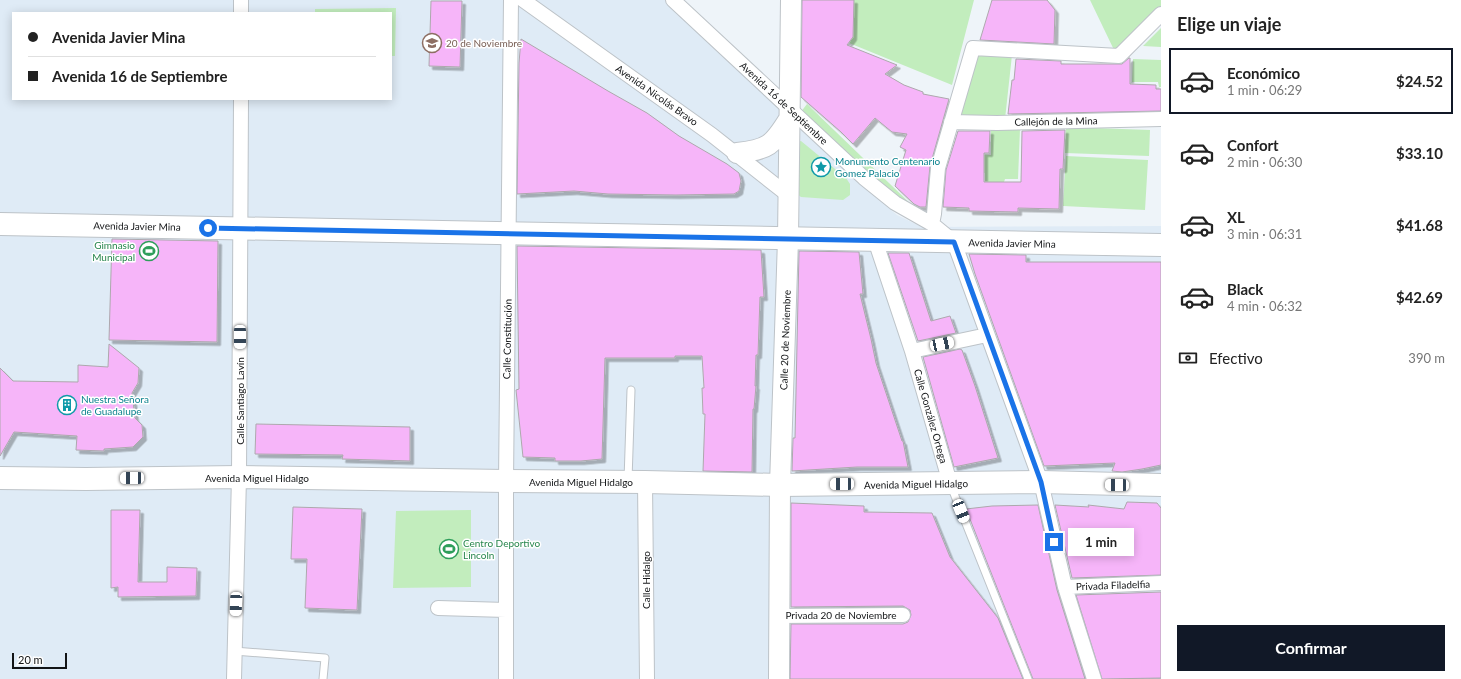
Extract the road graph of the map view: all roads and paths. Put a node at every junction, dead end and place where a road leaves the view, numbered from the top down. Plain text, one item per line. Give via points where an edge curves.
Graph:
1 (242, 0) edge
2 (511, 0) edge
3 (523, 0) edge
4 (673, 0) edge
5 (790, 0) edge
6 (241, 12) edge
7 (1161, 14) edge
8 (241, 100) edge
9 (789, 114) junction
10 (1161, 119) edge
11 (951, 122) junction
12 (737, 153) junction
13 (788, 195) junction
14 (0, 224) edge
15 (932, 224) junction
16 (240, 228) junction
17 (509, 233) junction
18 (788, 238) junction
19 (875, 240) junction
20 (954, 242) junction
21 (1161, 246) edge
22 (987, 335) junction
23 (912, 351) junction
24 (631, 390) dead end
25 (239, 477) junction
26 (0, 478) edge
27 (506, 481) junction
28 (637, 482) junction
29 (1041, 482) junction
30 (950, 483) junction
31 (780, 485) junction
32 (1161, 485) edge
33 (1161, 584) edge
34 (1065, 587) junction
35 (438, 608) dead end
36 (506, 610) junction
37 (903, 615) dead end
38 (779, 616) junction
39 (234, 651) junction
40 (234, 679) edge
41 (324, 679) edge
42 (506, 679) edge
43 (647, 679) edge
44 (779, 679) edge
45 (1028, 679) edge
46 (1094, 679) edge

1 - 6 street
2 - 17 street, Calle Constitución
3 - 12 street, Avenida Nicolás Bravo
4 - 9 street, Avenida 16 de Septiembre
5 - 9 main road, Calle 20 de Noviembre
7 - 11 street via 1119,56 973,48
8 - 16 street, Calle Santiago Lavín
9 - 12 main road via 780,133 769,145 756,151
9 - 13 main road, Calle 20 de Noviembre
9 - 15 street, Avenida 16 de Septiembre via 895,203
10 - 11 street, Callejón de la Mina
11 - 15 street via 938,168
12 - 13 street, Avenida Nicolás Bravo
13 - 18 main road, Calle 20 de Noviembre
14 - 16 main road, Avenida Javier Mina
15 - 20 street, Avenida 16 de Septiembre
16 - 17 main road, Avenida Javier Mina
16 - 25 street, Calle Santiago Lavín
17 - 18 main road, Avenida Javier Mina
17 - 27 street, Calle Constitución
18 - 19 main road, Avenida Javier Mina
18 - 31 main road, Calle 20 de Noviembre
19 - 20 main road, Avenida Javier Mina
19 - 23 street, Calle González Ortega
20 - 21 main road, Avenida Javier Mina
20 - 22 street
22 - 23 street
22 - 29 street
23 - 30 street, Calle González Ortega
24 - 28 lane
25 - 26 main road, Avenida Miguel Hidalgo
25 - 27 main road, Avenida Miguel Hidalgo
25 - 39 street, Calle Santiago Lavín
27 - 28 main road, Avenida Miguel Hidalgo
27 - 36 street, Calle Constitución
28 - 31 main road, Avenida Miguel Hidalgo
28 - 43 street, Calle Hidalgo
29 - 30 main road, Avenida Miguel Hidalgo
29 - 32 main road, Avenida Miguel Hidalgo
29 - 34 street
30 - 31 main road, Avenida Miguel Hidalgo
30 - 45 lane, Calle González Ortega
31 - 38 main road, Calle 20 de Noviembre
33 - 34 street, Privada Filadelfia
34 - 46 street
35 - 36 street
36 - 42 street, Calle Constitución
37 - 38 street, Privada 20 de Noviembre
38 - 44 main road, Calle 20 de Noviembre
39 - 40 street, Calle Santiago Lavín
39 - 41 lane via 325,658

